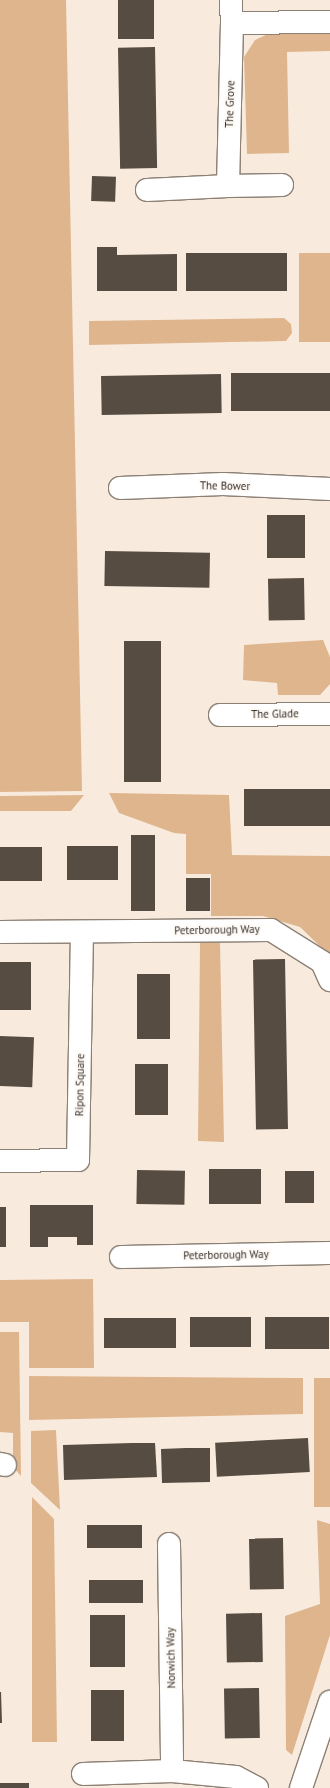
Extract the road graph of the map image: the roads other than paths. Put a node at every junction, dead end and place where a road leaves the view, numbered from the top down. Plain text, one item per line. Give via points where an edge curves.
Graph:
1 (231, 0) edge
2 (330, 22) edge
3 (232, 23) junction
4 (282, 185) dead end
5 (228, 186) junction
6 (147, 190) dead end
7 (120, 488) dead end
8 (330, 489) edge
9 (330, 714) edge
10 (220, 715) dead end
11 (0, 932) edge
12 (82, 932) junction
13 (330, 980) edge
14 (0, 1161) edge
15 (330, 1253) edge
16 (121, 1257) dead end
17 (169, 1544) dead end
18 (330, 1702) edge
19 (172, 1771) junction
20 (83, 1774) dead end
21 (258, 1788) edge
22 (301, 1788) edge

1 - 3 street, The Grove
2 - 3 street
3 - 5 street, The Grove
4 - 5 street
5 - 6 street
7 - 8 street, The Bower via 223,484
9 - 10 street, The Glade
11 - 12 street, Peterborough Way
12 - 13 street, Peterborough Way via 271,930 322,962
12 - 14 street, Ripon Square via 78,1160
15 - 16 street, Peterborough Way
17 - 19 street, Norwich Way
18 - 22 street
19 - 20 street
19 - 21 street via 236,1777

